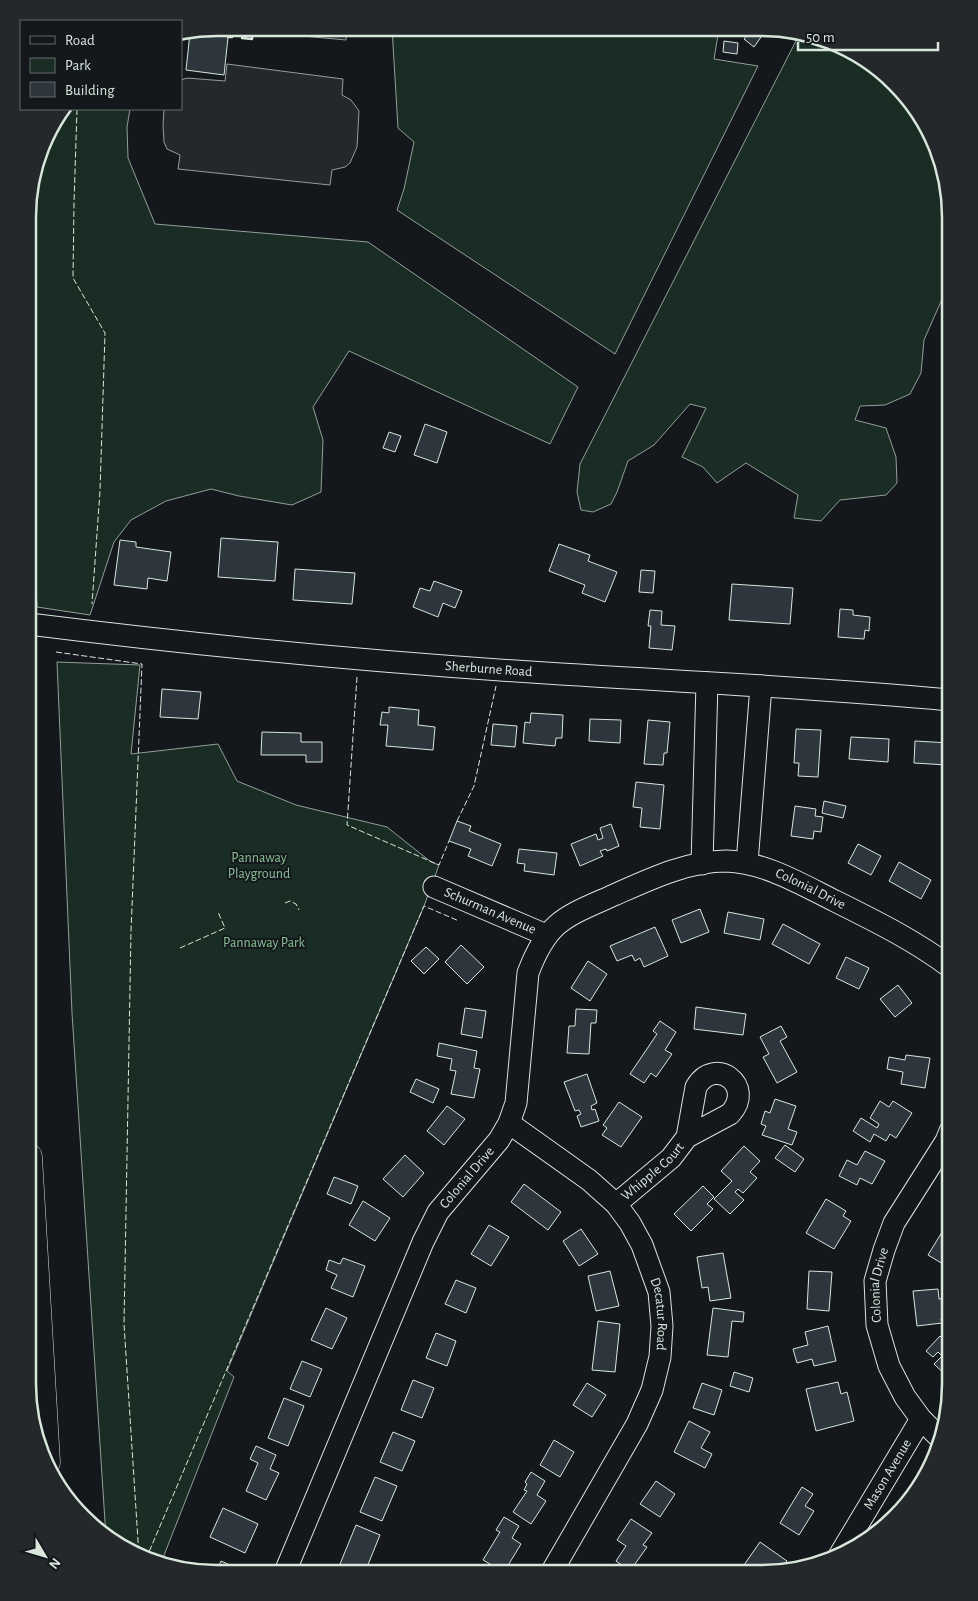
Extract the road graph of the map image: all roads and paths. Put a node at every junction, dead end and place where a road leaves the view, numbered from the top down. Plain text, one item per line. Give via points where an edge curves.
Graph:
1 (36, 625) edge
2 (707, 683) junction
3 (761, 686) junction
4 (942, 699) edge
5 (747, 863) junction
6 (702, 864) junction
7 (434, 887) dead end
8 (546, 935) junction
9 (942, 961) edge
10 (509, 1123) junction
11 (687, 1137) dead end
12 (942, 1147) edge
13 (616, 1204) junction
14 (36, 1293) edge
15 (921, 1419) junction
16 (935, 1433) edge
17 (45, 1438) edge
18 (847, 1542) edge
19 (288, 1565) edge
20 (556, 1565) edge

1 - 2 street, Sherburne Road via 262,650
2 - 3 street, Sherburne Road
2 - 6 street
3 - 4 street, Sherburne Road
3 - 5 street
5 - 6 street, Colonial Drive via 724,861
5 - 9 street, Colonial Drive via 805,886 894,930
6 - 8 street, Colonial Drive via 644,881 575,912
7 - 8 street, Schurman Avenue
8 - 10 street, Colonial Drive via 528,973 516,1103
10 - 13 street, Decatur Road via 589,1180
10 - 19 street, Colonial Drive via 499,1140 438,1212
11 - 13 street, Whipple Court via 671,1158
12 - 15 street, Colonial Drive via 894,1223 875,1281 877,1325 889,1366
13 - 20 street, Decatur Road via 642,1245 659,1292 660,1357 652,1390 637,1424
14 - 17 highway
15 - 16 street, Colonial Drive
15 - 18 street, Mason Avenue

